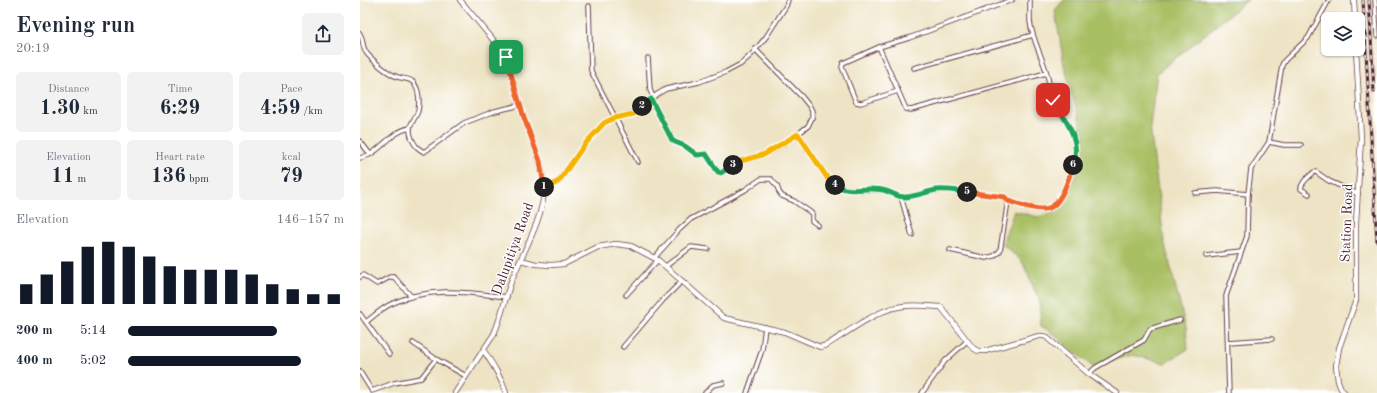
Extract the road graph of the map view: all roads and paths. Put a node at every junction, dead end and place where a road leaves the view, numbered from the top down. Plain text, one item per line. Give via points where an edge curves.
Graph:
1 (460, 0) edge
2 (788, 0) edge
3 (1012, 0) edge
4 (1030, 0) edge
5 (1329, 0) edge
6 (1354, 0) edge
7 (1376, 0) edge
8 (589, 6) dead end
9 (1355, 12) edge
10 (360, 34) edge
11 (1034, 35) junction
12 (1377, 36) edge
13 (361, 46) edge
14 (879, 47) junction
15 (756, 49) junction
16 (1356, 56) edge
17 (648, 58) dead end
18 (914, 68) dead end
19 (1046, 73) junction
20 (898, 91) junction
21 (652, 98) junction
22 (521, 105) junction
23 (614, 118) junction
24 (410, 128) junction
25 (798, 134) junction
26 (360, 141) edge
27 (1269, 142) junction
28 (1302, 145) dead end
29 (370, 154) junction
30 (360, 158) edge
31 (638, 162) dead end
32 (544, 190) junction
33 (1195, 193) dead end
34 (1248, 194) junction
35 (1309, 194) dead end
36 (1358, 194) junction
37 (901, 198) junction
38 (1008, 201) junction
39 (818, 225) dead end
40 (912, 235) dead end
41 (708, 249) dead end
42 (950, 250) dead end
43 (1241, 252) junction
44 (1206, 256) dead end
45 (657, 259) junction
46 (521, 260) junction
47 (666, 266) junction
48 (360, 277) edge
49 (682, 281) junction
50 (411, 296) junction
51 (626, 296) dead end
52 (506, 297) junction
53 (360, 314) edge
54 (1180, 320) dead end
55 (363, 321) edge
56 (765, 327) junction
57 (1272, 339) dead end
58 (967, 341) junction
59 (1228, 342) junction
60 (413, 343) dead end
61 (623, 347) dead end
62 (484, 351) junction
63 (389, 354) dead end
64 (436, 359) junction
65 (360, 372) edge
66 (1089, 374) junction
67 (466, 376) junction
68 (723, 383) dead end
69 (455, 393) edge
70 (506, 393) edge
71 (705, 393) edge
72 (747, 393) edge
73 (922, 393) edge
74 (1117, 393) edge
75 (1229, 393) edge
76 (1345, 393) edge

1 - 22 street, Dalupitiya Road via 506,57
2 - 15 street
3 - 14 street
4 - 11 street via 1030,22
5 - 27 street via 1308,38 1282,65
6 - 9 street
7 - 12 street
8 - 23 street via 591,71
10 - 13 street via 363,39
11 - 18 street
11 - 19 street
13 - 24 street via 393,76 411,79 414,82 418,94 418,111
14 - 20 street
14 - 20 street via 843,63 842,67 856,102 861,103
15 - 21 street via 741,64 726,72 699,82 666,89
15 - 25 street via 802,96 812,111 808,126
16 - 36 street, Station Road via 1361,138
17 - 21 street
19 - 20 street via 911,110 906,109
19 - 38 street via 1053,100 1076,140 1074,162 1064,192 1052,206 1046,209 1037,208
21 - 23 street via 634,114
21 - 25 street via 672,140 697,155 706,154 721,173 741,161 770,152
22 - 24 street via 495,111 464,123 424,152 416,148 409,132
22 - 32 street, Dalupitiya Road via 540,161
23 - 31 street
23 - 32 street via 604,123 585,144 559,181
24 - 29 street via 403,129
25 - 37 street via 830,182 837,187 848,190 861,188 887,191
26 - 29 street
27 - 28 street
27 - 34 street via 1252,169
29 - 30 street
32 - 46 street, Dalupitiya Road via 538,216
33 - 34 street via 1217,191
34 - 43 street via 1247,236
35 - 36 street via 1301,187 1314,172
36 - 76 street, Station Road via 1356,300 1339,348 1336,366 1338,381
37 - 38 street via 947,190 1005,197
37 - 40 street
38 - 42 street via 1000,251 986,258
39 - 45 street via 812,221 812,214 782,196 771,179 765,178 692,219 679,230
41 - 47 street via 691,247
43 - 44 street
43 - 59 street via 1226,296
45 - 46 street via 631,246 616,244 598,247 564,264 551,266
45 - 47 street
45 - 51 street
46 - 52 street, Dalupitiya Road
47 - 49 street
48 - 50 street via 363,275 377,284 394,277
49 - 56 street via 724,318
49 - 61 street
50 - 52 street via 447,291
50 - 55 street via 390,304
52 - 62 street, Dalupitiya Road via 497,329
53 - 55 street
54 - 66 street via 1150,329 1144,340
55 - 63 street
56 - 58 street via 785,332 820,347 870,318 896,307 916,305 941,307
56 - 72 street via 762,350
57 - 59 street
58 - 66 street via 978,351 985,351 1045,336
58 - 73 street via 945,361
59 - 75 street
60 - 64 street
62 - 67 street, Dalupitiya Road
62 - 70 street via 503,382
64 - 65 street via 421,378 394,383 372,391
64 - 67 street
66 - 74 street
67 - 69 street, Dalupitiya Road
68 - 71 street via 714,385

